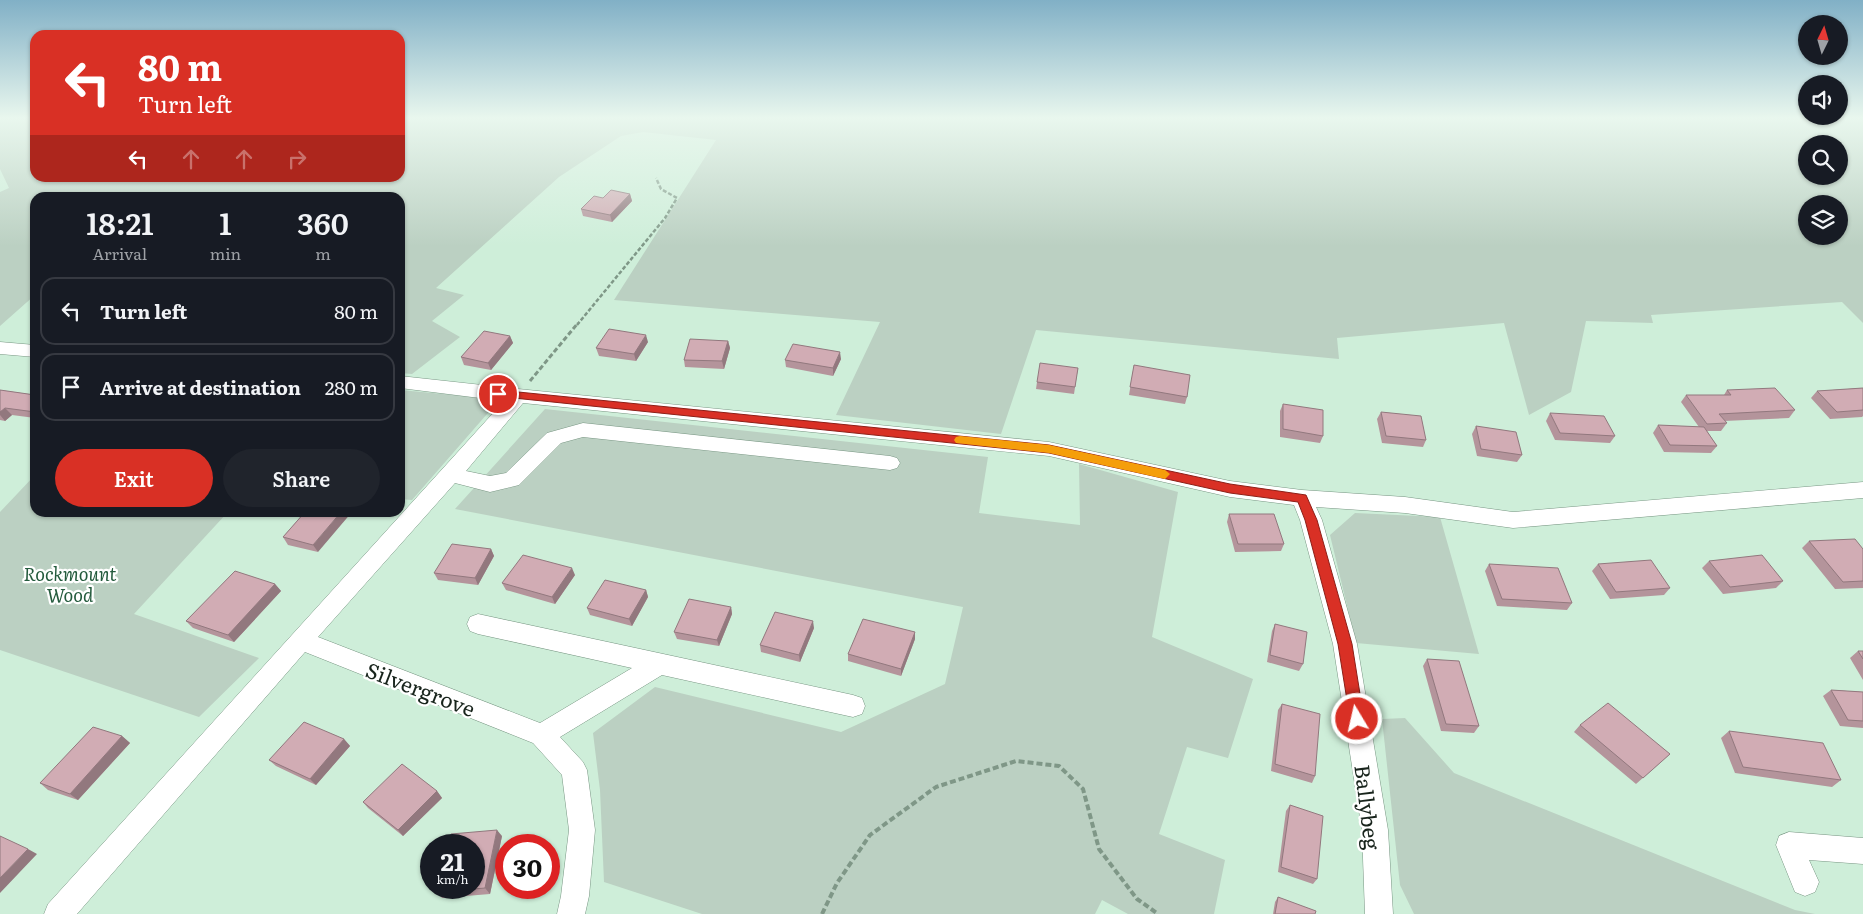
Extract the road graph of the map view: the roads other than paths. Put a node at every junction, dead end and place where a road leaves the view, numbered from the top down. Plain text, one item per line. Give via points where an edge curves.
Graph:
1 (0, 348) edge
2 (30, 351) edge
3 (405, 383) edge
4 (518, 396) junction
5 (890, 463) dead end
6 (451, 475) junction
7 (1863, 490) edge
8 (1302, 498) junction
9 (478, 624) dead end
10 (301, 640) junction
11 (659, 664) junction
12 (853, 706) dead end
13 (542, 735) junction
14 (1863, 851) edge
15 (1805, 882) dead end
16 (58, 914) edge
17 (571, 914) edge
18 (1379, 914) edge

1 - 2 street
3 - 4 street
4 - 6 street
4 - 8 street via 1049,449 1230,489
5 - 6 street via 582,430 554,438 512,480 490,484
6 - 10 street
7 - 8 street via 1513,520 1405,505
8 - 18 street, Ballybeg via 1345,644 1375,830
9 - 11 street
10 - 13 street, Silvergrove
10 - 16 street
11 - 12 street
11 - 13 street
13 - 17 street, Silvergrove via 574,770 582,830 576,896
14 - 15 street via 1789,845

